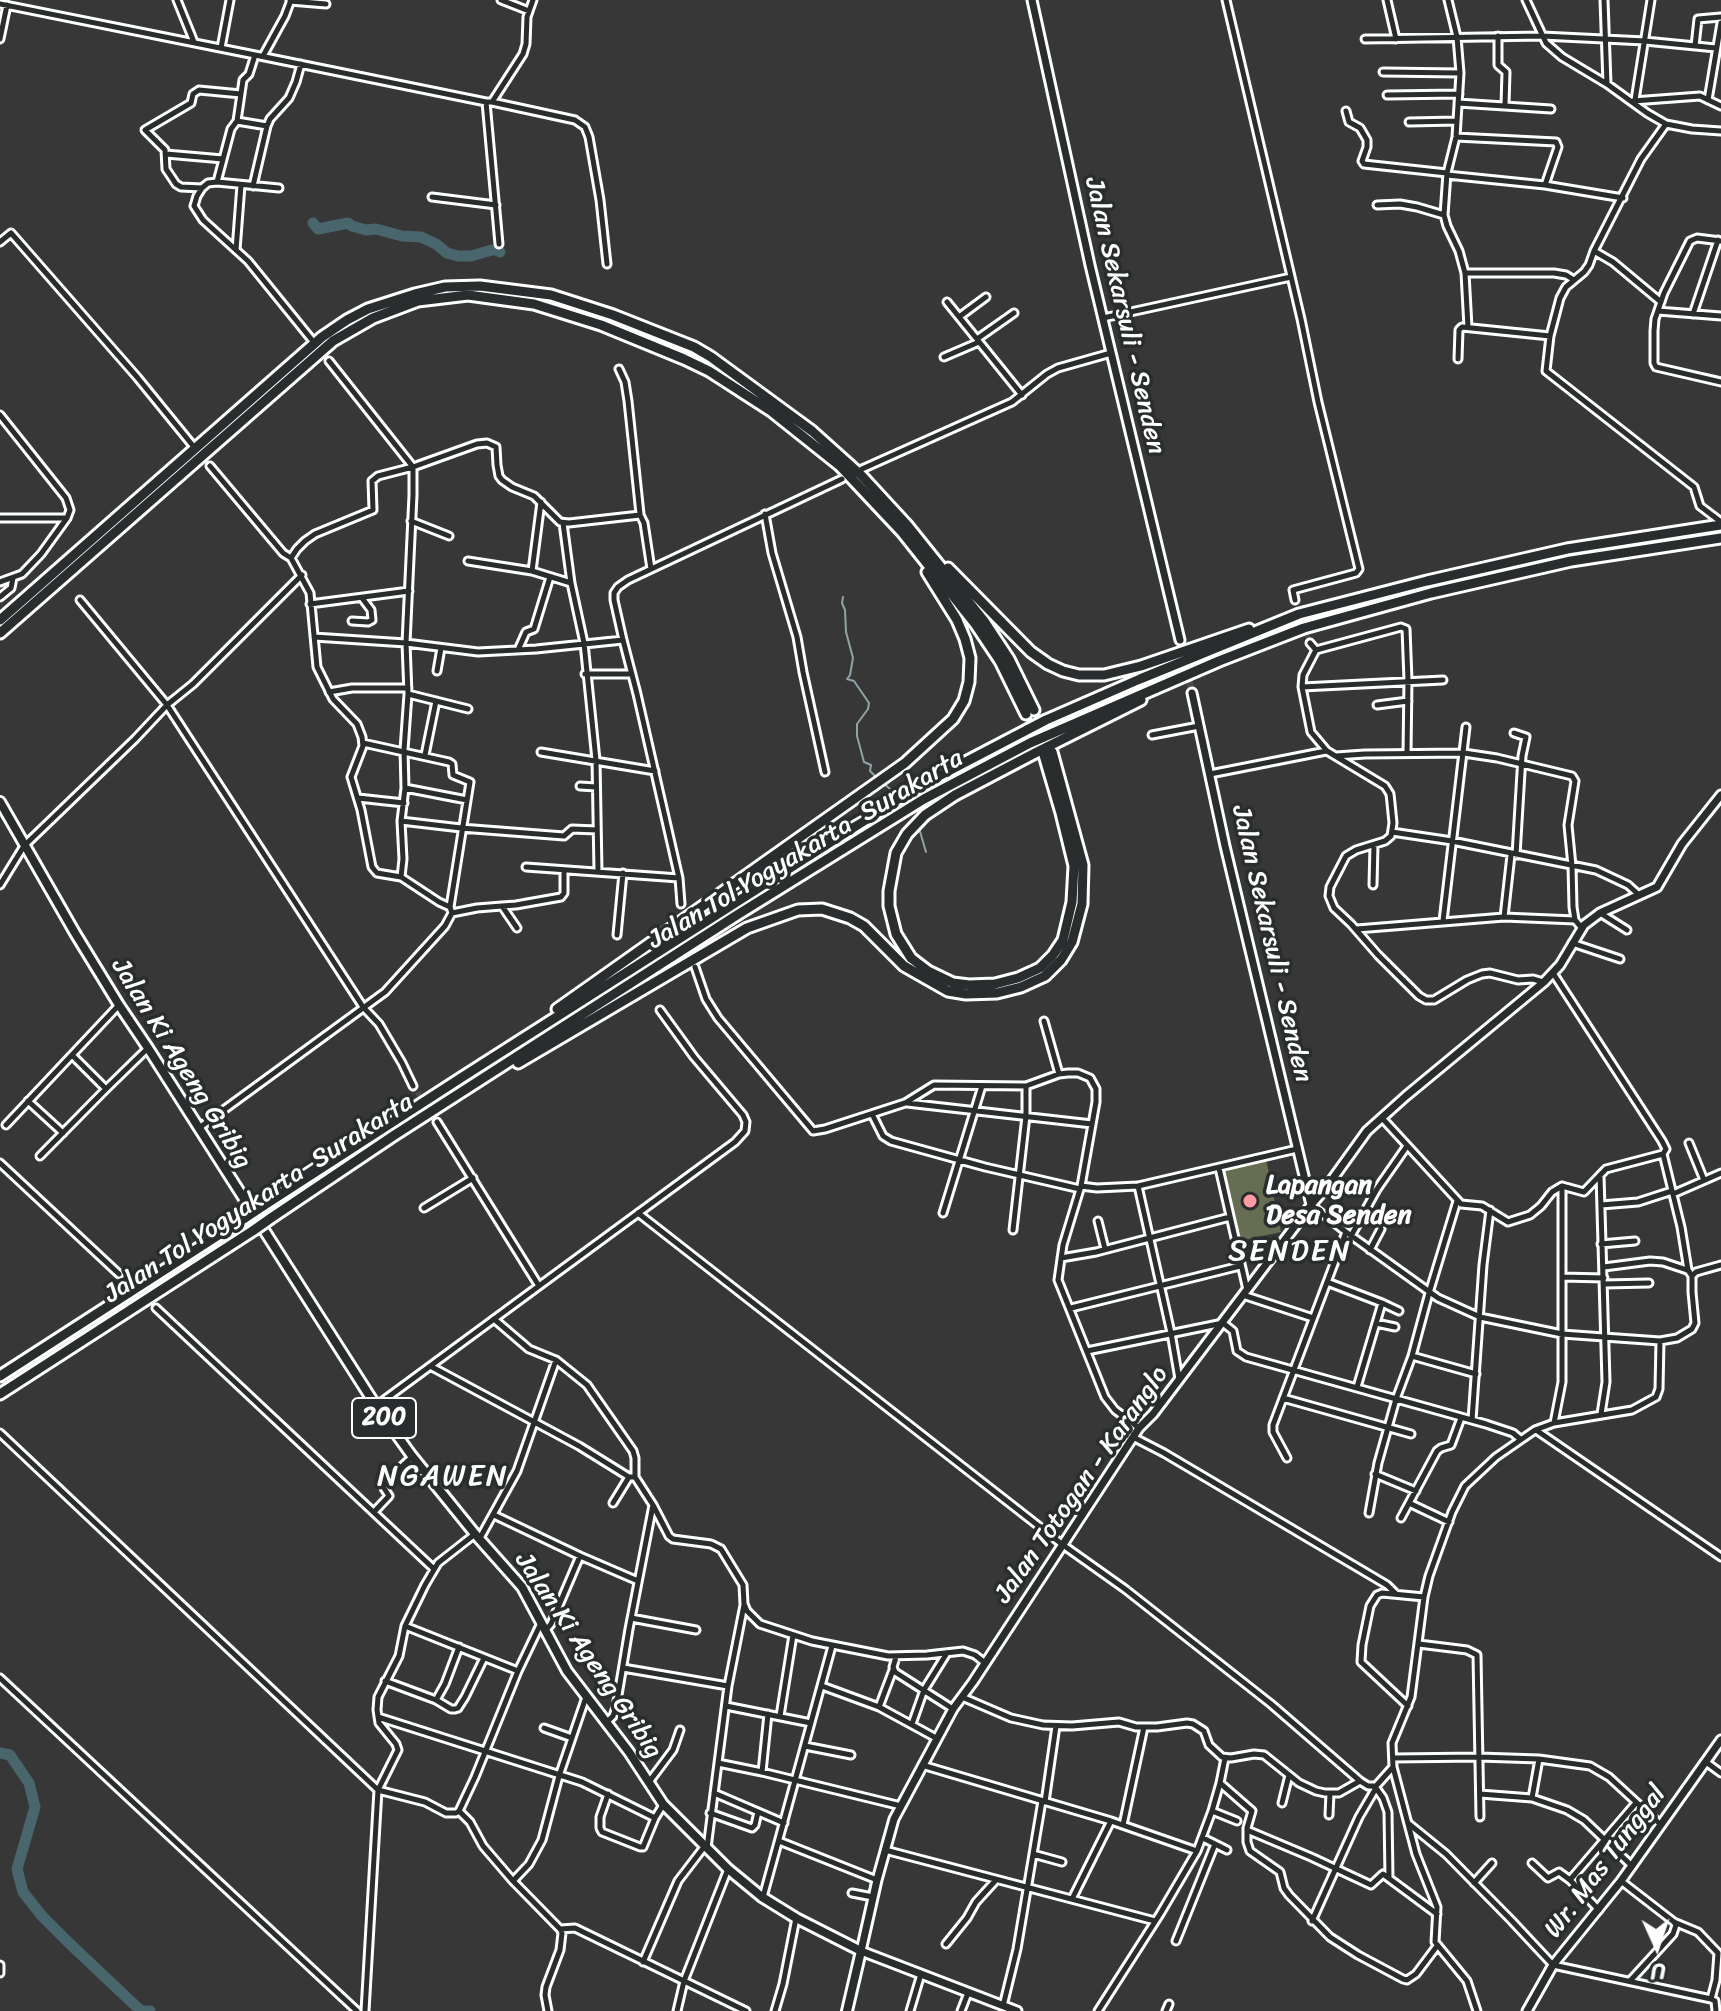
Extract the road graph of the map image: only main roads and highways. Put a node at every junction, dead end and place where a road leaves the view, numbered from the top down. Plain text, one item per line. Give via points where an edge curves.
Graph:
1 (1721, 524) edge
2 (904, 528) junction
3 (1721, 538) edge
4 (1299, 614) junction
5 (0, 620) edge
6 (0, 633) edge
7 (1219, 661) junction
8 (1030, 712) tunnel mouth
9 (2, 808) edge
10 (464, 1076) junction
11 (393, 1136) junction
12 (0, 1376) edge
13 (0, 1394) edge
14 (847, 2011) edge

1 - 4 highway, Jalan Tol Yogyakarta–Surakarta via 1567,549
2 - 4 highway via 1031,652 1079,675 1141,666
2 - 5 highway via 861,475 812,431 694,347 551,295 445,287 368,309 322,337
2 - 6 highway via 840,466 771,411 709,371 601,325 534,304 450,297 418,301 333,341
2 - 8 highway via 976,625
2 - 10 highway via 957,620 970,658 964,701 953,719 905,763
3 - 7 highway, Jalan Tol Yogyakarta–Surakarta via 1571,561 1431,593 1304,628
4 - 10 highway, Jalan Tol Yogyakarta–Surakarta via 1046,720 914,789
7 - 11 highway, Jalan Tol Yogyakarta–Surakarta via 1040,738 924,799
7 - 11 highway via 955,795 925,815 896,853 889,906 896,934 911,958 953,983 969,985 995,984 1040,968 1063,940 1074,866 1048,754 1083,865 1082,904 1072,942 1045,976 997,993 948,991 904,966 850,918 822,909 798,910 747,928
9 - 14 main road, Jalan Ki Ageng Gribig / 200 via 119,1005 376,1406 522,1587 567,1671 663,1804 762,1897 861,1951
10 - 12 highway, Jalan Tol Yogyakarta–Surakarta, bridge
11 - 13 highway, Jalan Tol Yogyakarta–Surakarta, bridge

